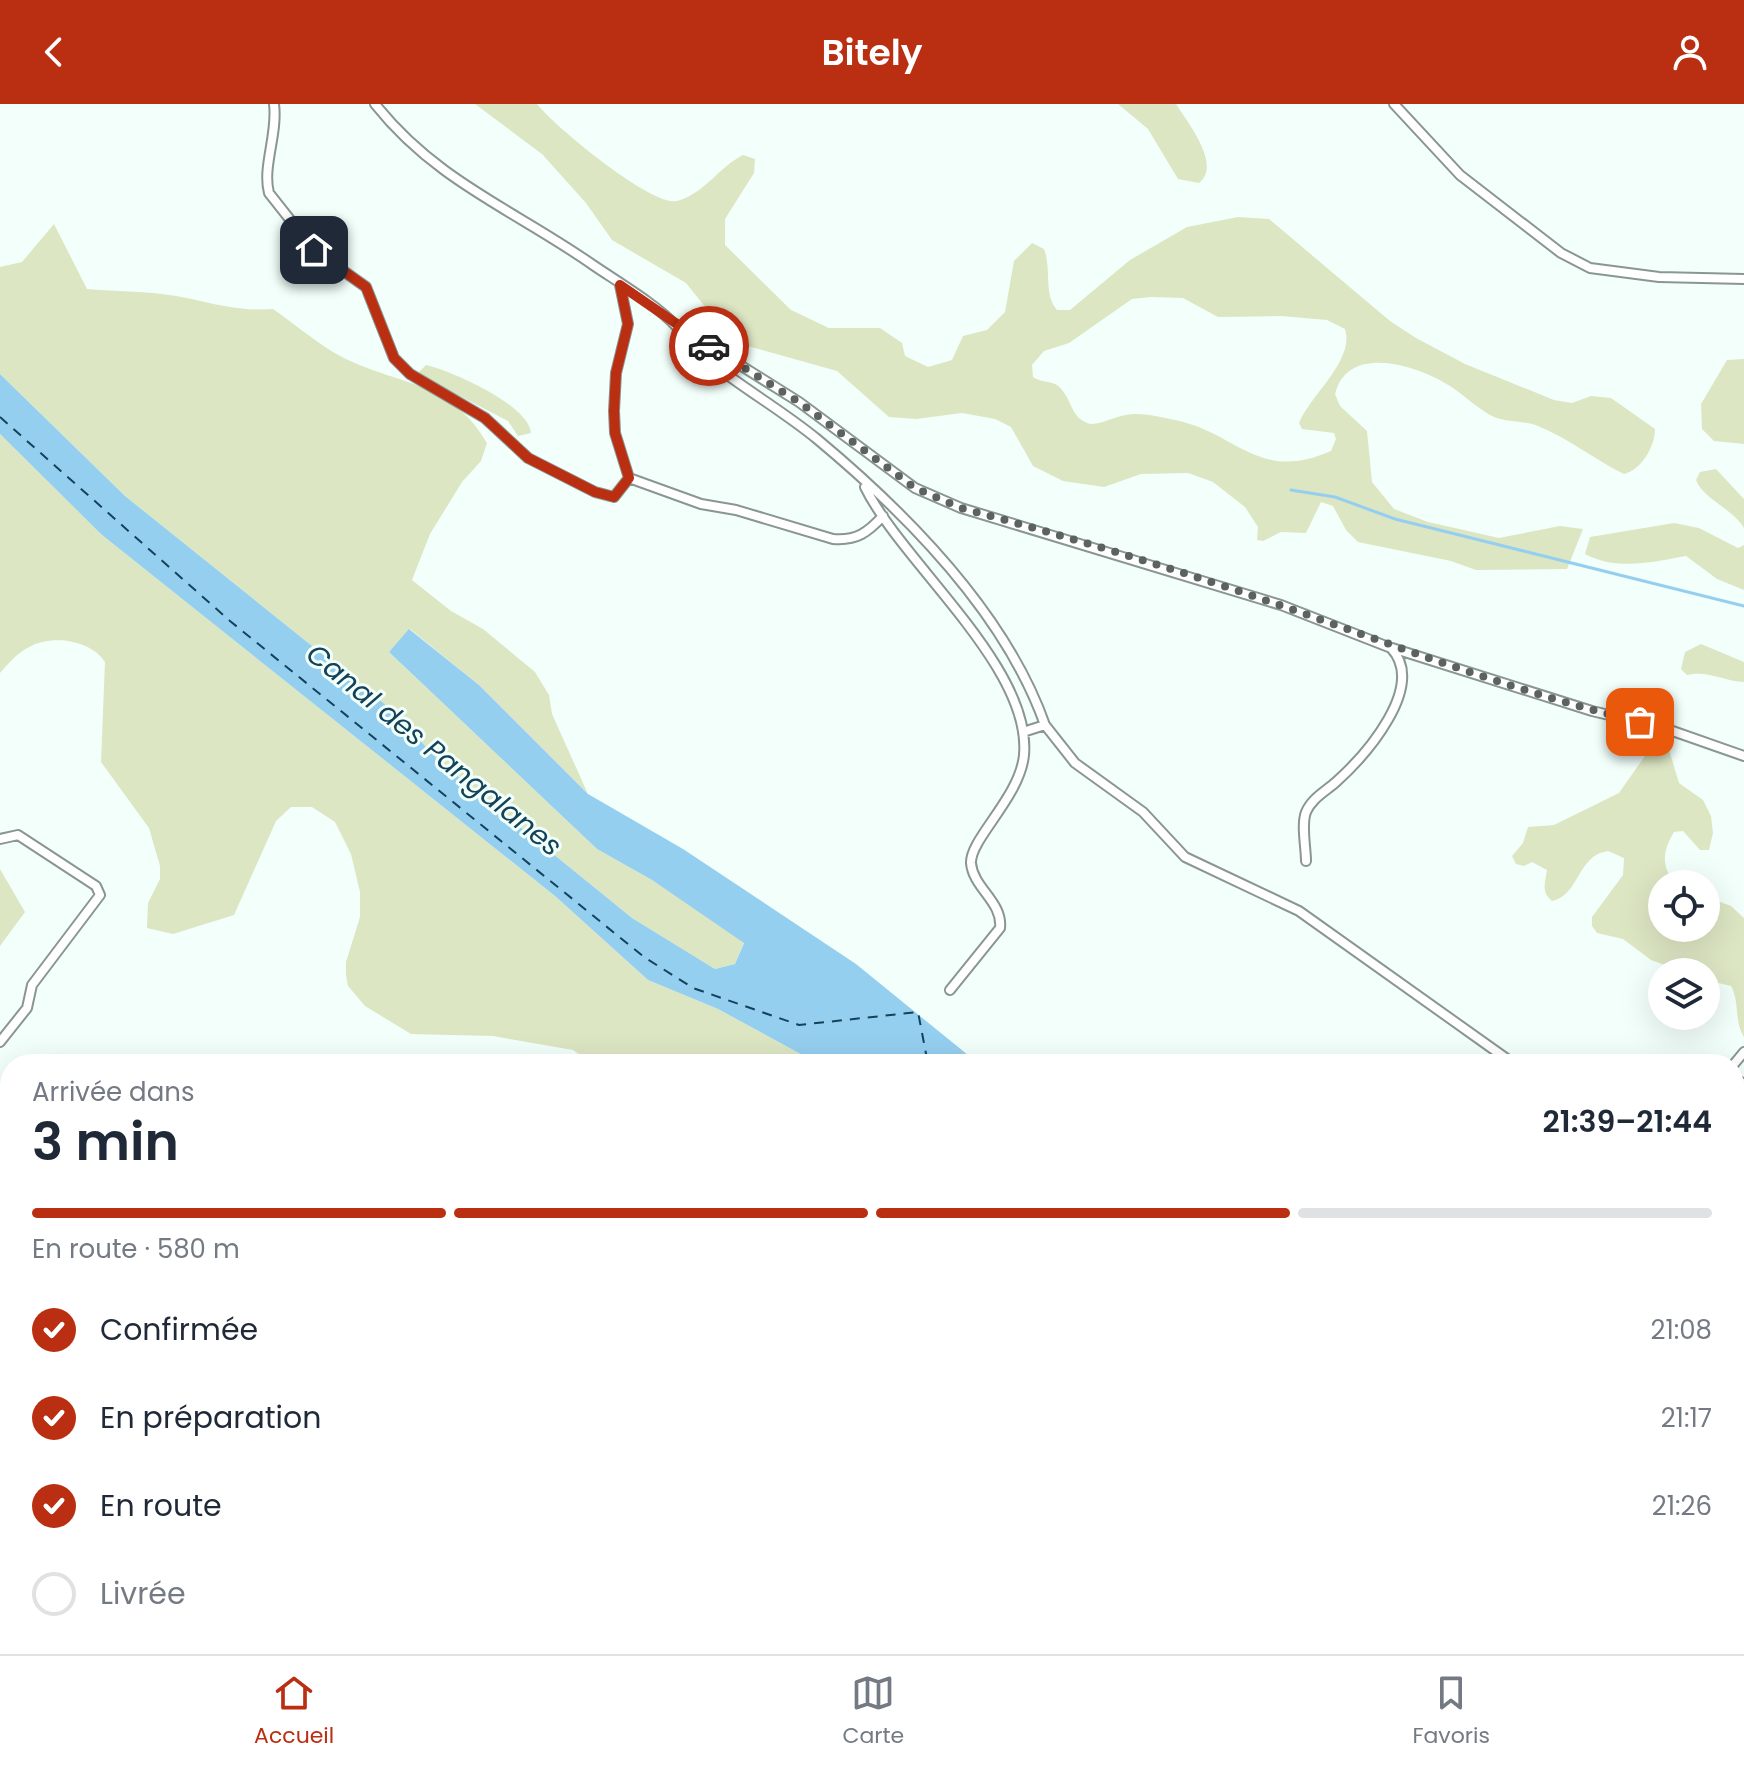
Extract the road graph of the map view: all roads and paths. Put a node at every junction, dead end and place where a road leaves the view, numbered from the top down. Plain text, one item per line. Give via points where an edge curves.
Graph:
1 (274, 104) edge
2 (375, 104) edge
3 (1394, 104) edge
4 (1744, 279) edge
5 (620, 285) junction
6 (676, 325) junction
7 (629, 478) junction
8 (863, 482) junction
9 (883, 516) junction
10 (1391, 648) junction
11 (1045, 725) junction
12 (1023, 732) junction
13 (1744, 756) edge
14 (0, 839) edge
15 (1306, 861) dead end
16 (950, 990) dead end
17 (0, 1042) edge
18 (1500, 1054) edge

1 - 7 street via 269,193 314,250 366,287 394,358 410,374 485,418 528,458 614,497
2 - 5 street via 438,169
3 - 4 street via 1460,175 1561,253 1590,268 1659,277
5 - 6 street
5 - 7 street via 628,324 616,373 615,433
6 - 8 street via 688,344 817,439
6 - 10 street via 799,402 915,488 961,508 1281,605
7 - 9 street via 701,504 833,539 867,534
8 - 9 street
8 - 11 street via 931,545 1018,662
9 - 12 street via 1001,675
10 - 13 street
10 - 15 street via 1401,659 1404,680 1383,731 1306,813
11 - 12 street
11 - 18 street via 1075,763 1143,812 1185,857 1299,911
12 - 16 street via 1018,782 973,849 971,862 1001,916 1000,928
14 - 17 street via 18,835 96,886 100,895 32,985 27,1008

